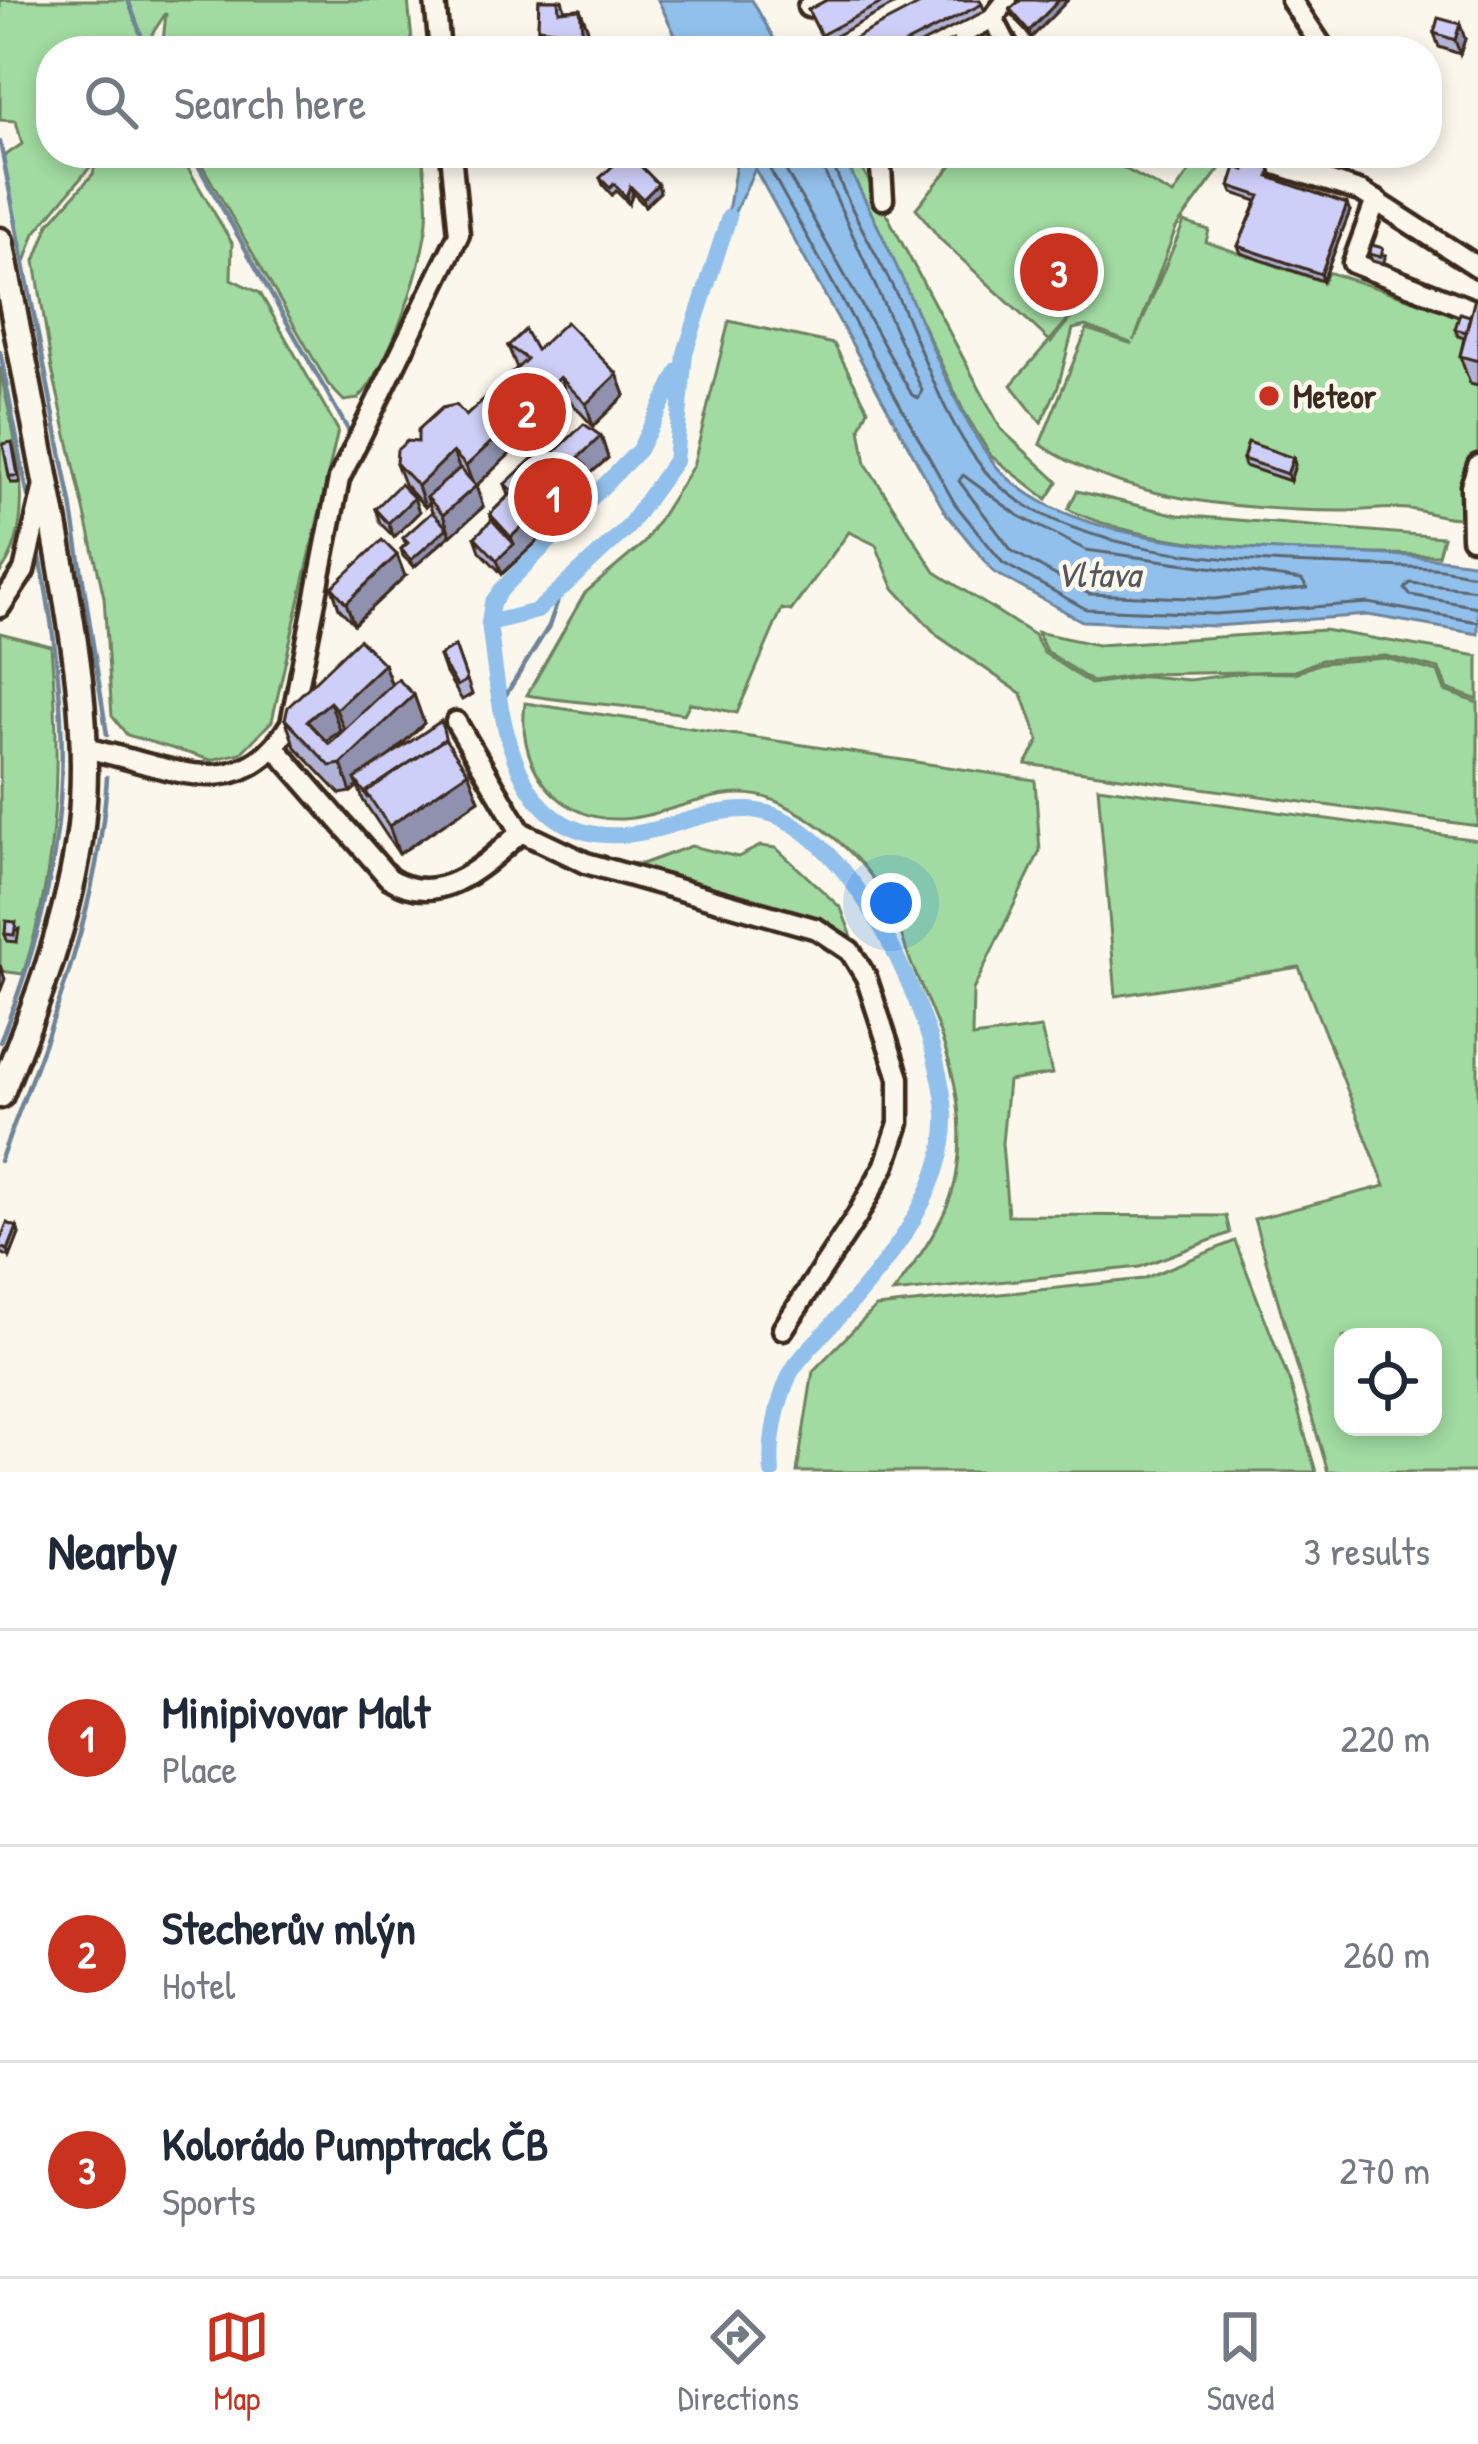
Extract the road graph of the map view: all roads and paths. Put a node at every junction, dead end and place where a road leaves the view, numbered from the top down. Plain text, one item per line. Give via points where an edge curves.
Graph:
1 (435, 0) edge
2 (923, 0) edge
3 (1007, 0) edge
4 (1291, 0) edge
5 (993, 18) junction
6 (439, 36) edge
7 (855, 36) edge
8 (958, 36) edge
9 (1002, 36) edge
10 (1315, 36) edge
11 (452, 168) edge
12 (881, 168) edge
13 (1285, 168) edge
14 (884, 199) dead end
15 (1376, 200) junction
16 (0, 241) edge
17 (1478, 267) edge
18 (1478, 312) edge
19 (1478, 465) edge
20 (46, 475) junction
21 (1472, 538) dead end
22 (0, 607) edge
23 (456, 722) dead end
24 (83, 748) junction
25 (276, 748) junction
26 (521, 832) junction
27 (0, 1095) edge
28 (783, 1329) dead end

1 - 6 lane
2 - 7 lane
3 - 5 lane
4 - 10 lane
5 - 8 lane
5 - 9 lane
11 - 25 lane via 459,235 339,479 291,723
12 - 14 lane
13 - 15 lane
15 - 17 lane
15 - 18 lane via 1353,263
16 - 20 main road
19 - 21 lane
20 - 22 lane via 25,571
20 - 24 main road via 75,644
23 - 26 lane
24 - 25 lane via 217,778 253,768
24 - 27 main road via 68,899 44,987
25 - 26 lane via 406,889 448,885
26 - 28 lane via 586,863 817,929 850,951 866,977 899,1078 898,1123 857,1216

